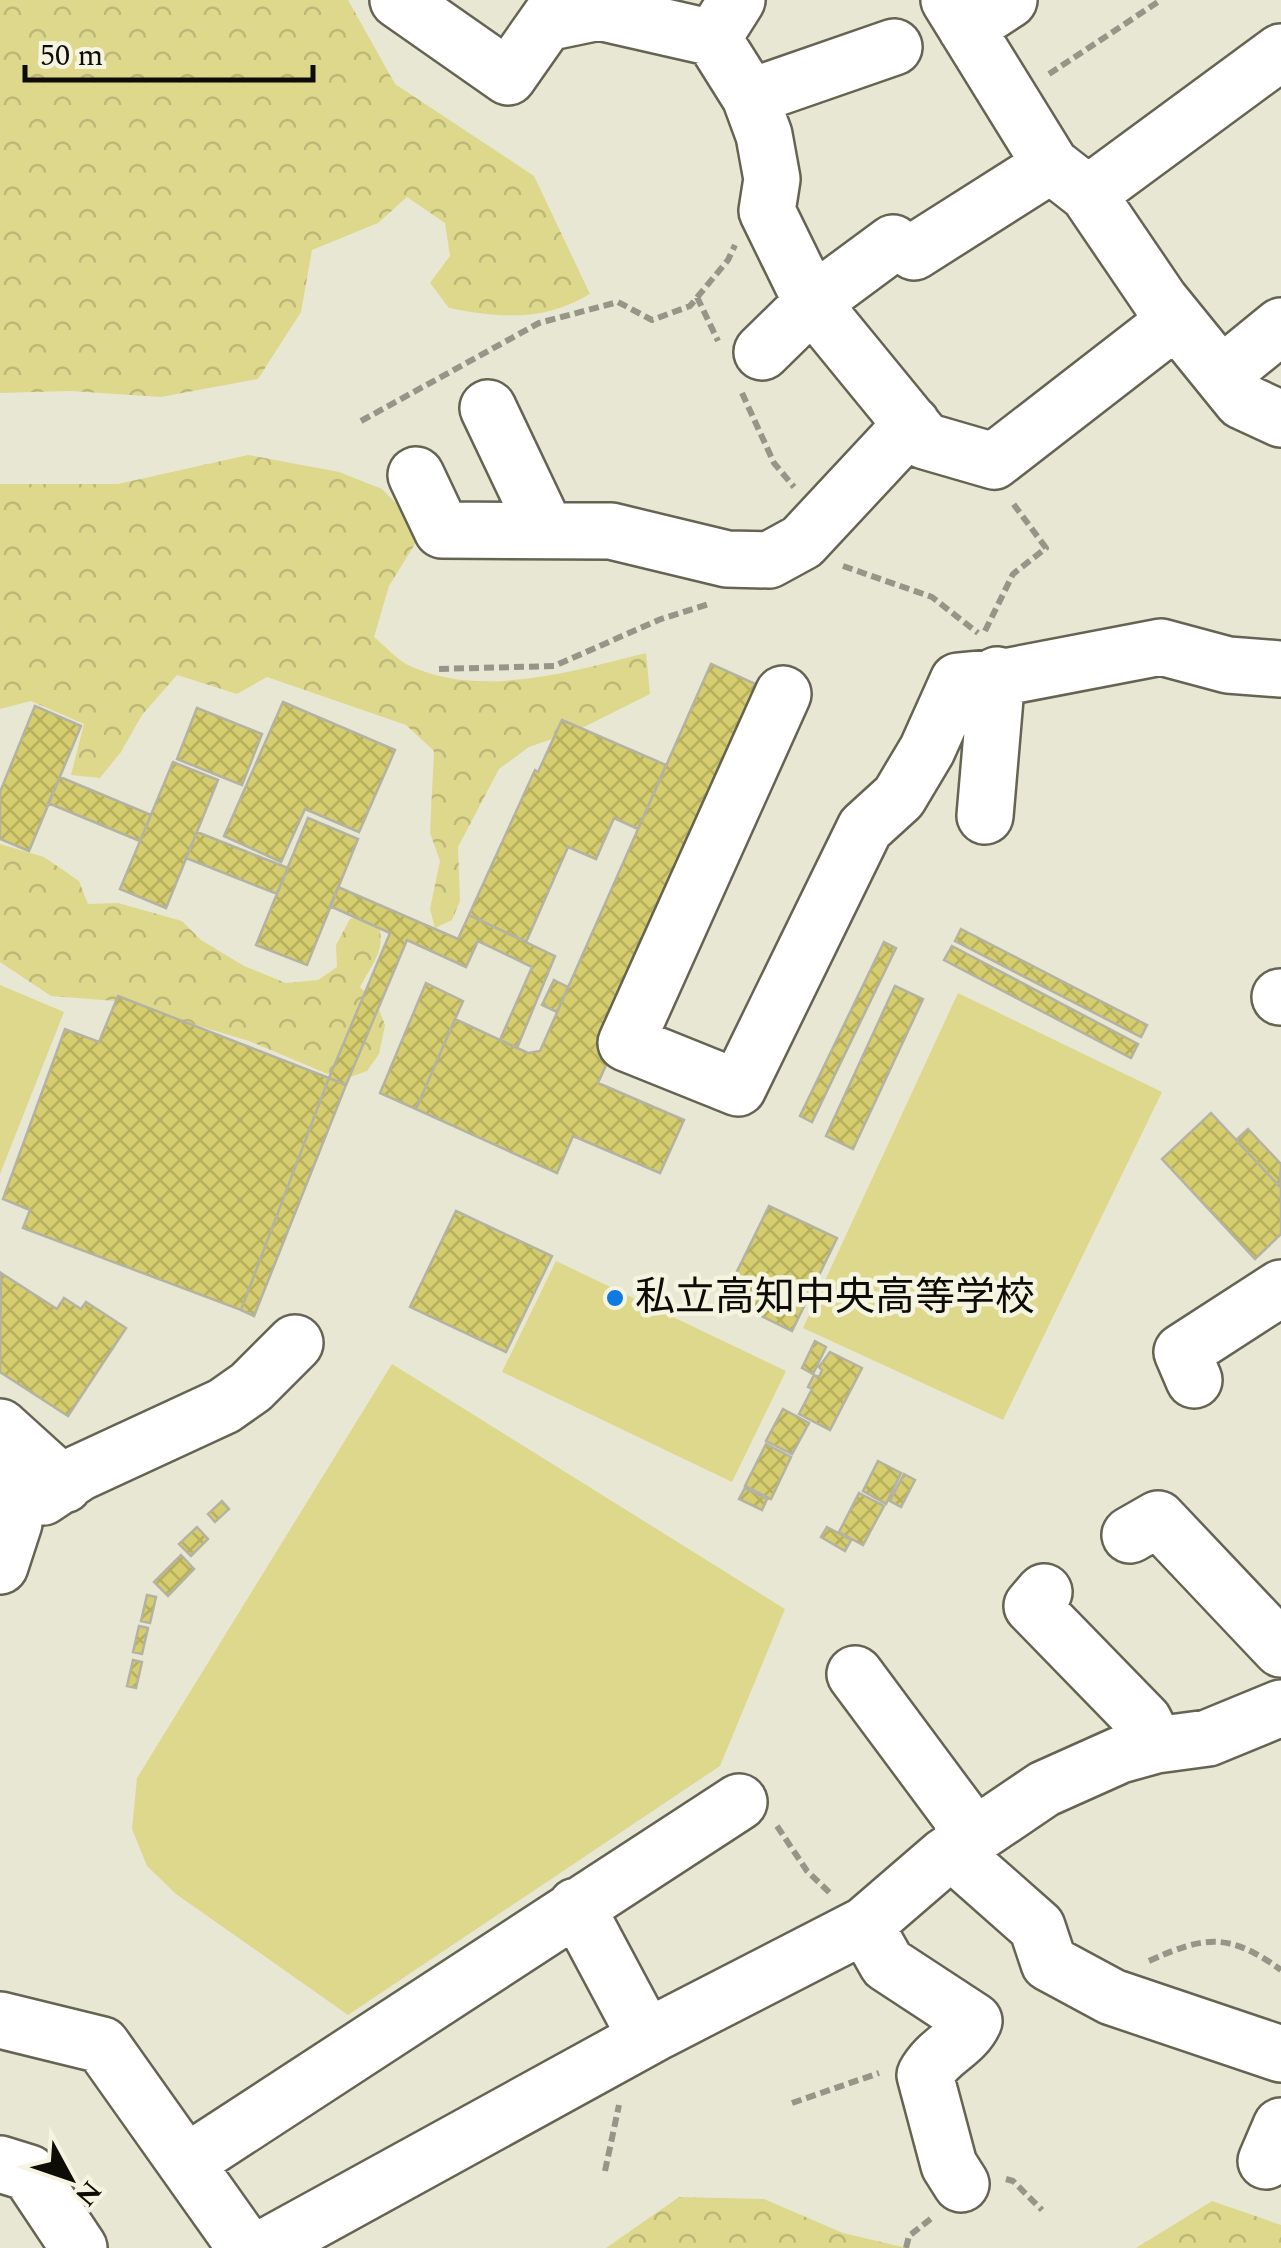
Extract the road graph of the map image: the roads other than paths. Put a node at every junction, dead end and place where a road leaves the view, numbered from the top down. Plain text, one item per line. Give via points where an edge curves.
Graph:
1 (398, 0) edge
2 (975, 9) edge
3 (554, 11) edge
4 (725, 19) edge
5 (894, 47) dead end
6 (1281, 52) edge
7 (750, 97) junction
8 (1070, 180) junction
9 (812, 303) junction
10 (1176, 320) junction
11 (1281, 326) edge
12 (762, 352) dead end
13 (1221, 375) junction
14 (488, 408) dead end
15 (1281, 419) edge
16 (912, 424) junction
17 (416, 475) dead end
18 (546, 530) junction
19 (1146, 625) dead end
20 (997, 675) junction
21 (783, 694) dead end
22 (986, 816) dead end
23 (1280, 1290) edge
24 (295, 1343) dead end
25 (1194, 1380) dead end
26 (0, 1427) edge
27 (26, 1484) edge
28 (1130, 1536) dead end
29 (0, 1566) edge
30 (1044, 1592) dead end
31 (1281, 1649) edge
32 (855, 1674) dead end
33 (1281, 1708) edge
34 (1156, 1745) junction
35 (755, 1808) road end
36 (963, 1844) junction
37 (576, 1906) junction
38 (865, 1925) junction
39 (0, 2020) edge
40 (646, 2038) junction
41 (1281, 2054) edge
42 (959, 2155) dead end
43 (187, 2162) junction
44 (0, 2164) edge
45 (79, 2248) edge
46 (246, 2248) edge
47 (264, 2248) edge

1 - 3 street via 508,76
2 - 8 street via 1011,101
3 - 4 street
4 - 7 street
5 - 7 street
6 - 8 street
7 - 9 street via 772,179 767,211
8 - 9 street via 904,248
8 - 10 street
9 - 12 street
9 - 16 street
10 - 13 street
10 - 16 street via 994,461 925,441
11 - 13 street
13 - 15 street via 1242,401
14 - 18 street
16 - 18 street via 802,542 769,560 726,559 611,531
17 - 18 street via 442,530
19 - 20 street via 1264,642 1281,669 1228,666 1161,647
20 - 21 street via 958,681 900,797 865,828 738,1088 626,1043
20 - 22 street
23 - 25 street via 1182,1352
24 - 27 street via 224,1406 79,1473
26 - 27 street
27 - 29 street
28 - 31 street via 1158,1519
30 - 34 street via 1032,1606 1144,1721
32 - 36 street via 962,1818
33 - 34 street via 1208,1738
34 - 36 street via 1044,1789
35 - 37 street
36 - 38 street
36 - 41 street via 970,1867 1037,1927 1049,1963
37 - 40 street
37 - 43 street
38 - 40 street
38 - 42 street via 887,1964 974,2021 926,2075
39 - 43 street via 102,2046
40 - 47 street
43 - 46 street
44 - 45 street via 29,2173

